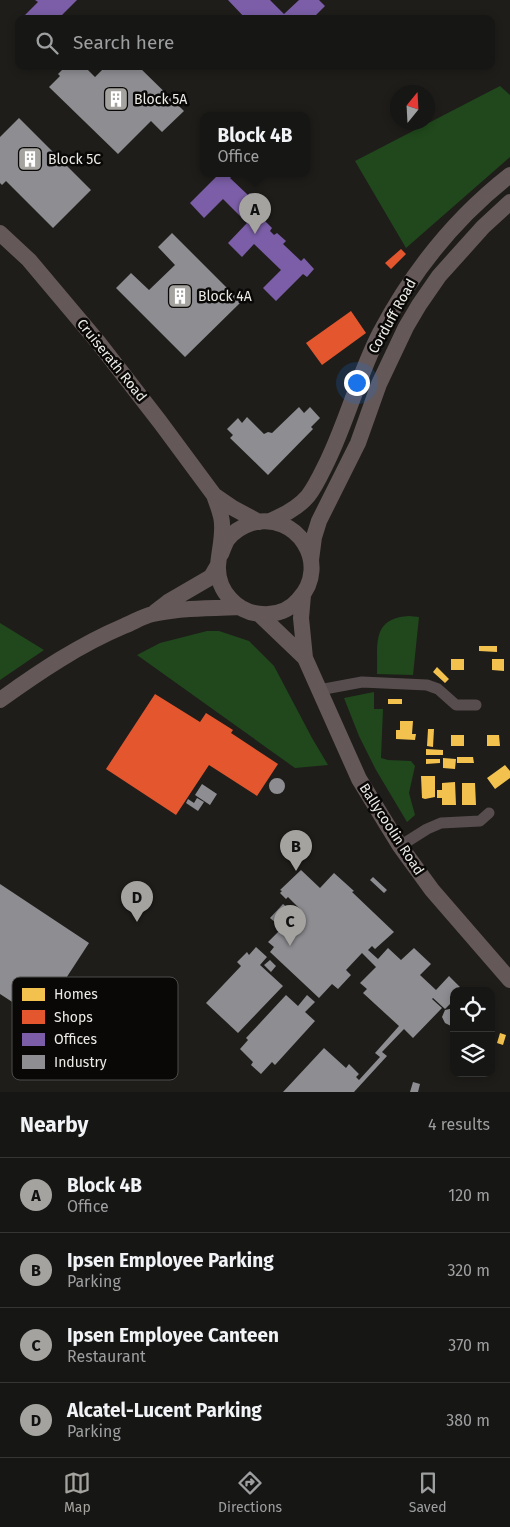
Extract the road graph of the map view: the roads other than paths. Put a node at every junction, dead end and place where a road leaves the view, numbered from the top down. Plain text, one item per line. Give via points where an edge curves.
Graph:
1 (510, 176) edge
2 (510, 202) edge
3 (0, 233) edge
4 (214, 495) junction
5 (264, 521) junction
6 (220, 559) junction
7 (312, 560) junction
8 (303, 595) junction
9 (240, 607) junction
10 (258, 614) junction
11 (151, 615) junction
12 (305, 658) junction
13 (319, 690) junction
14 (0, 700) edge
15 (476, 705) dead end
16 (489, 813) dead end
17 (400, 846) junction
18 (510, 980) edge

1 - 5 main road, Corduff Road via 472,209 431,252 411,280 380,334 336,443 308,496 285,514
2 - 7 main road, Corduff Road via 444,269 406,327 379,384 358,443 319,521
3 - 4 main road, Cruiserath Road via 29,260 98,342
4 - 5 main road, Cruiserath Road via 233,508
4 - 6 main road, Cruiserath Road via 222,523
5 - 6 main road via 237,530 228,540
5 - 7 main road via 282,524 295,532 306,545
6 - 9 main road via 219,574 224,589
6 - 11 main road via 211,577
7 - 8 main road via 312,573
8 - 10 main road via 284,610
8 - 12 main road, Ballycoolin Road via 301,618
9 - 10 main road
9 - 11 main road
10 - 12 main road, Ballycoolin Road
11 - 14 main road via 69,653
12 - 13 main road, Ballycoolin Road
13 - 15 street via 362,682 427,685 438,689 456,705
13 - 17 main road, Ballycoolin Road via 359,779
16 - 17 street via 480,821 441,823
17 - 18 main road, Ballycoolin Road via 432,890

